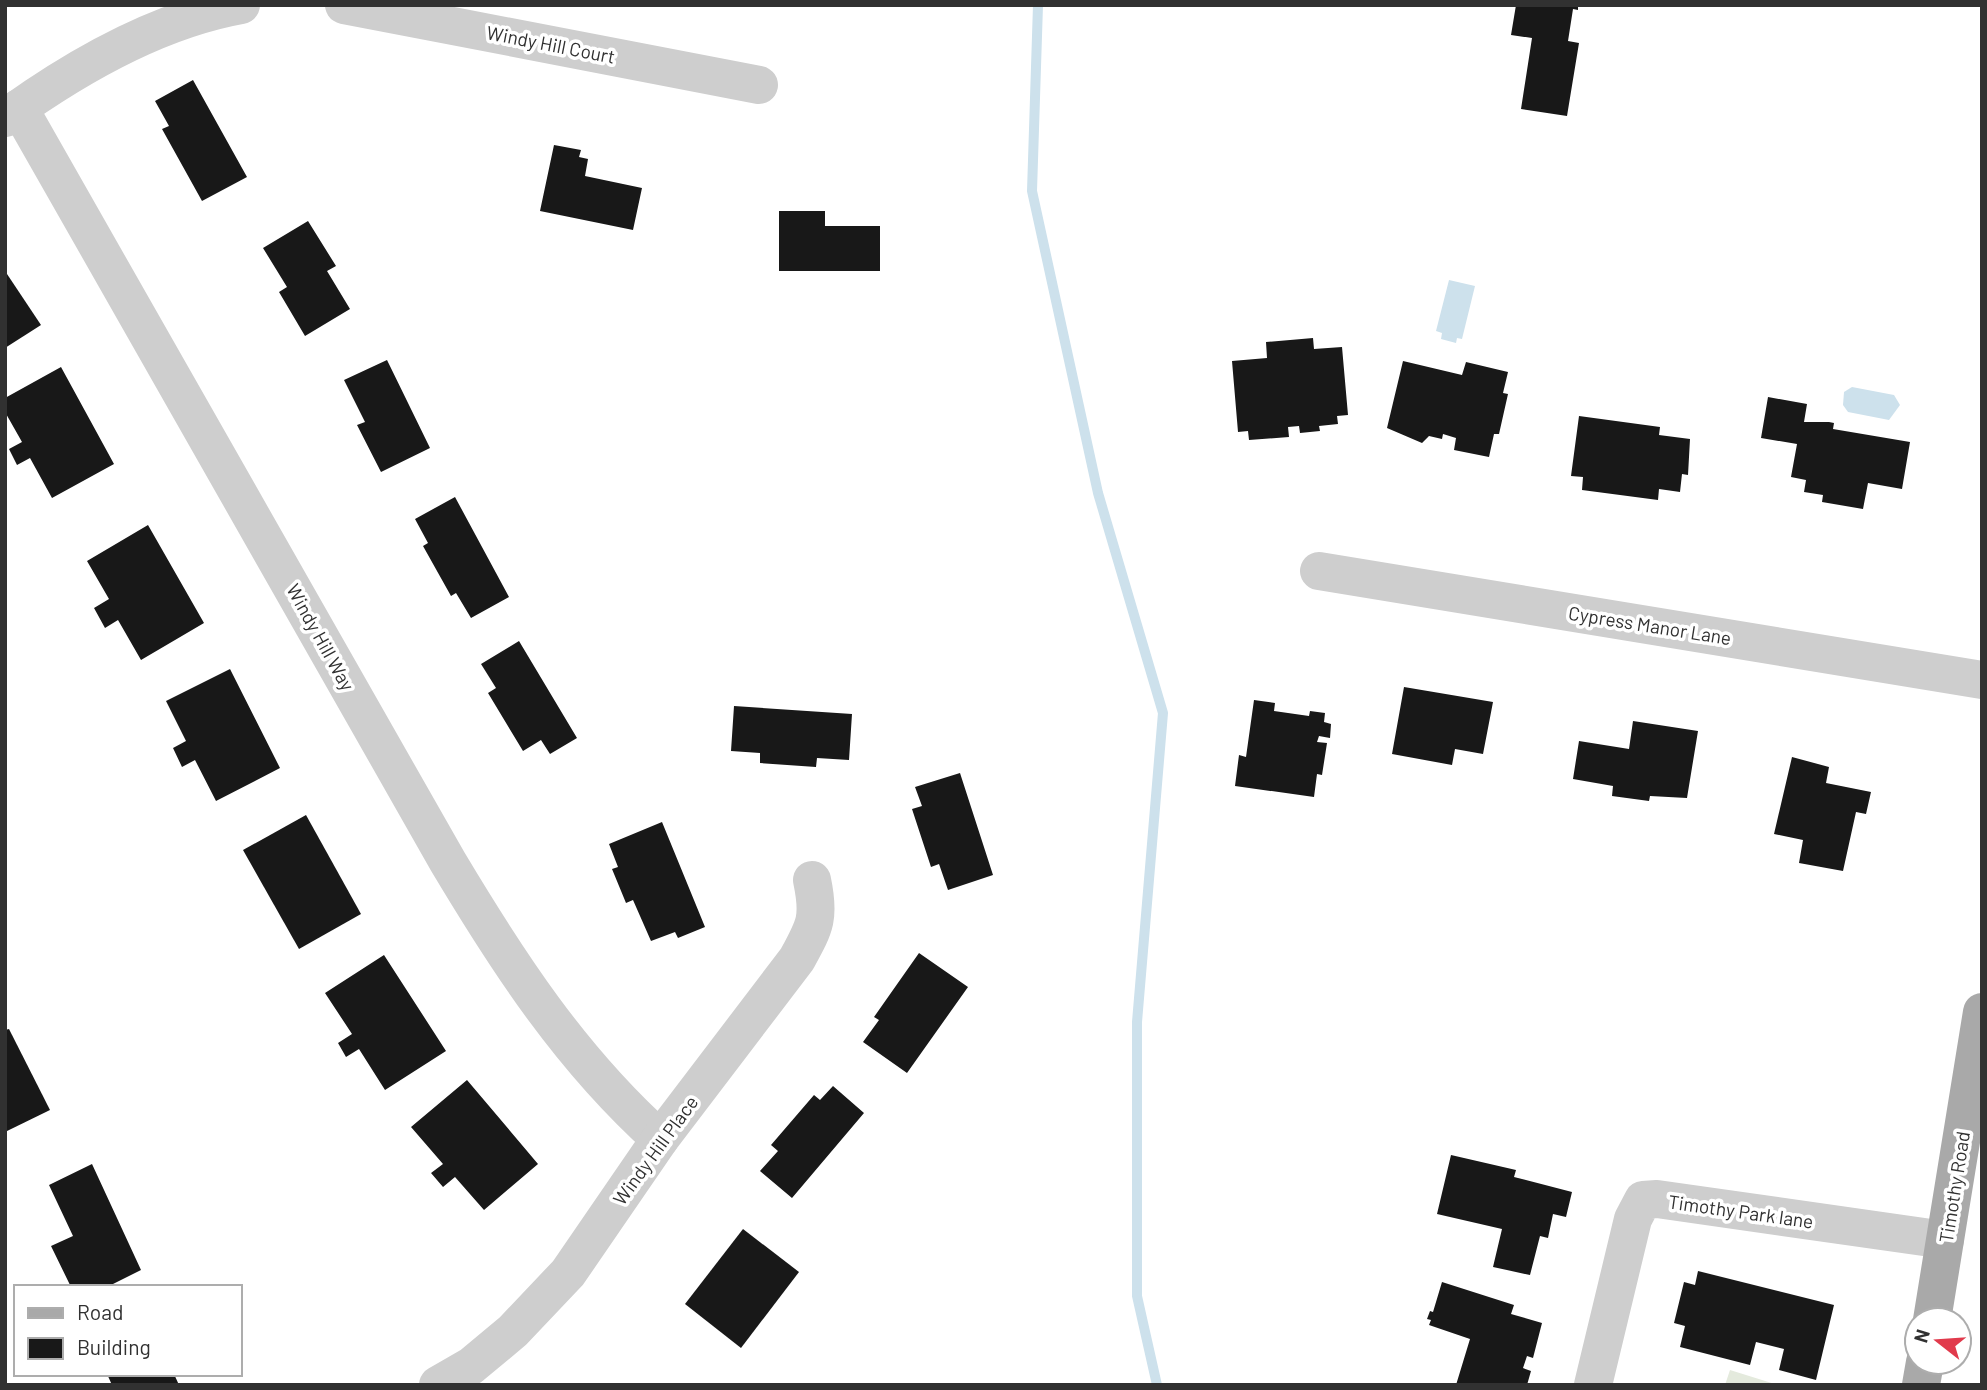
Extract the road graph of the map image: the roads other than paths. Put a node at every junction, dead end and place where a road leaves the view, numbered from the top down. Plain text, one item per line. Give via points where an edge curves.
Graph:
1 (241, 5) edge
2 (344, 5) edge
3 (758, 85) dead end
4 (12, 113) edge
5 (1319, 570) dead end
6 (1982, 680) edge
7 (812, 880) dead end
8 (1982, 1012) edge
9 (660, 1139) junction
10 (1945, 1240) junction
11 (1934, 1306) edge
12 (438, 1385) edge
13 (1593, 1385) edge

1 - 4 street via 204,12 111,52
2 - 3 street, Windy Hill Court
4 - 9 street, Windy Hill Way via 501,950 579,1058 615,1099
5 - 6 street, Cypress Manor Lane
7 - 9 street, Windy Hill Place via 818,908 813,930 797,960
8 - 10 main road, Timothy Road
9 - 12 street, Windy Hill Place via 568,1273 513,1331 471,1366
10 - 11 main road, Timothy Road
10 - 13 street, Timothy Park lane via 1643,1200 1633,1219

